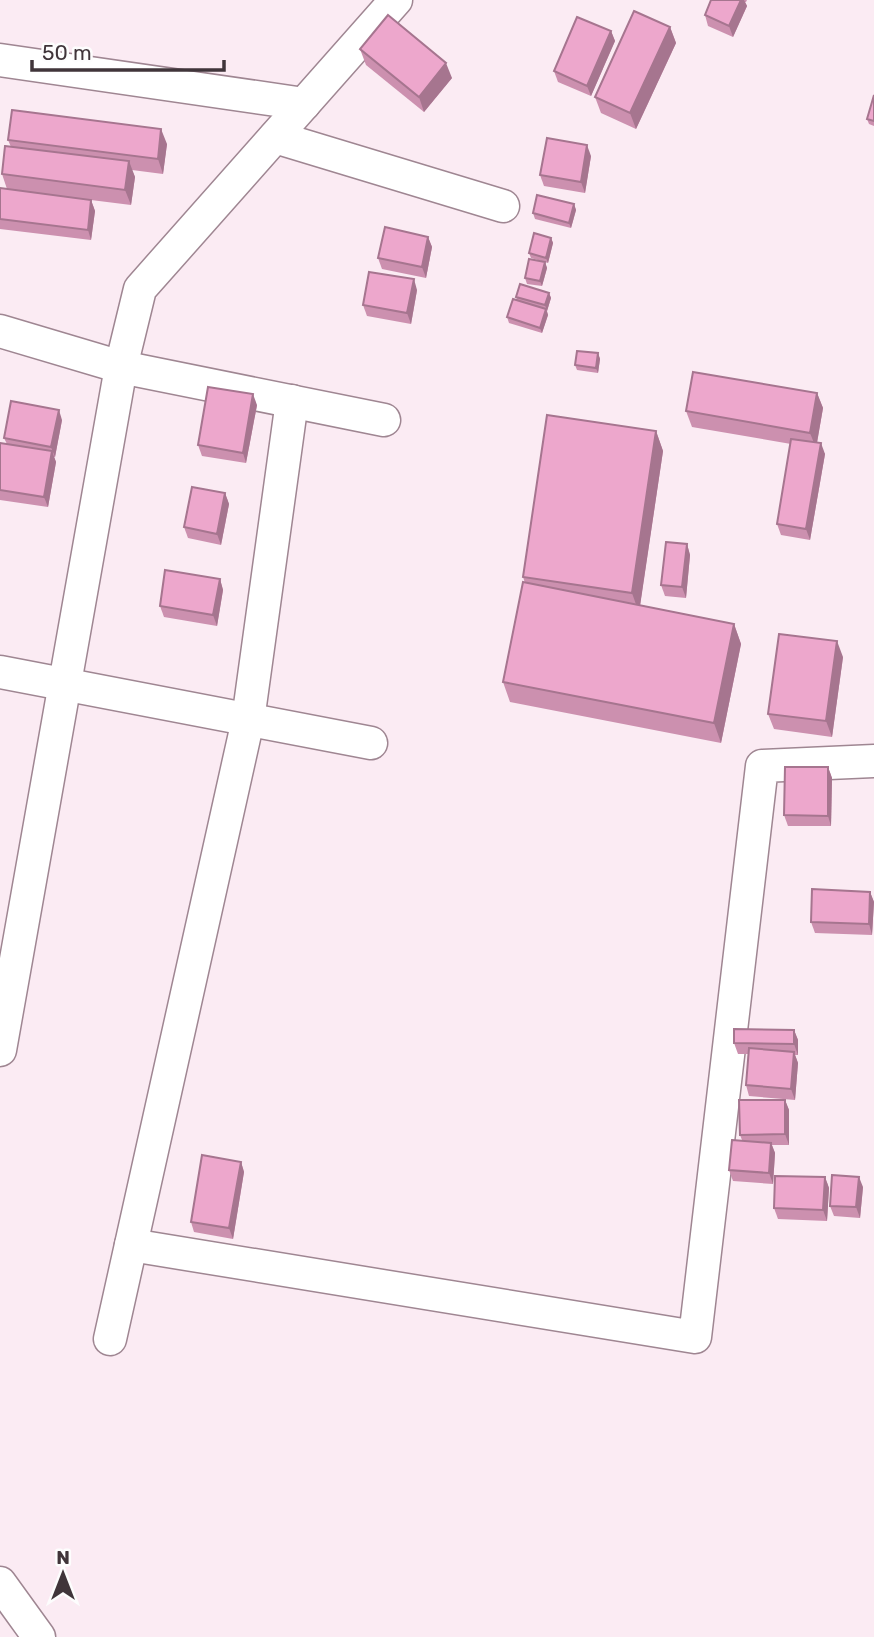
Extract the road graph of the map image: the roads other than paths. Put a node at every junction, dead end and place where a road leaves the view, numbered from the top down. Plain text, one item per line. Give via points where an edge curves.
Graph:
1 (396, 0) edge
2 (0, 60) edge
3 (304, 104) junction
4 (275, 137) junction
5 (503, 206) dead end
6 (0, 331) edge
7 (121, 367) junction
8 (292, 401) junction
9 (384, 419) dead end
10 (0, 673) edge
11 (64, 686) junction
12 (248, 720) junction
13 (371, 743) dead end
14 (874, 761) edge
15 (4, 1009) edge
16 (0, 1050) edge
17 (131, 1245) junction
18 (110, 1339) dead end
19 (0, 1583) edge
20 (39, 1637) edge

1 - 3 street
2 - 3 street
3 - 4 street
4 - 5 street
4 - 7 street via 140,289
6 - 7 street
7 - 8 street
7 - 11 street
8 - 9 street
8 - 12 street
10 - 11 street
11 - 12 street
11 - 15 street
12 - 13 street
12 - 17 street
14 - 17 street via 762,766 695,1337
15 - 16 street
17 - 18 street
19 - 20 street

